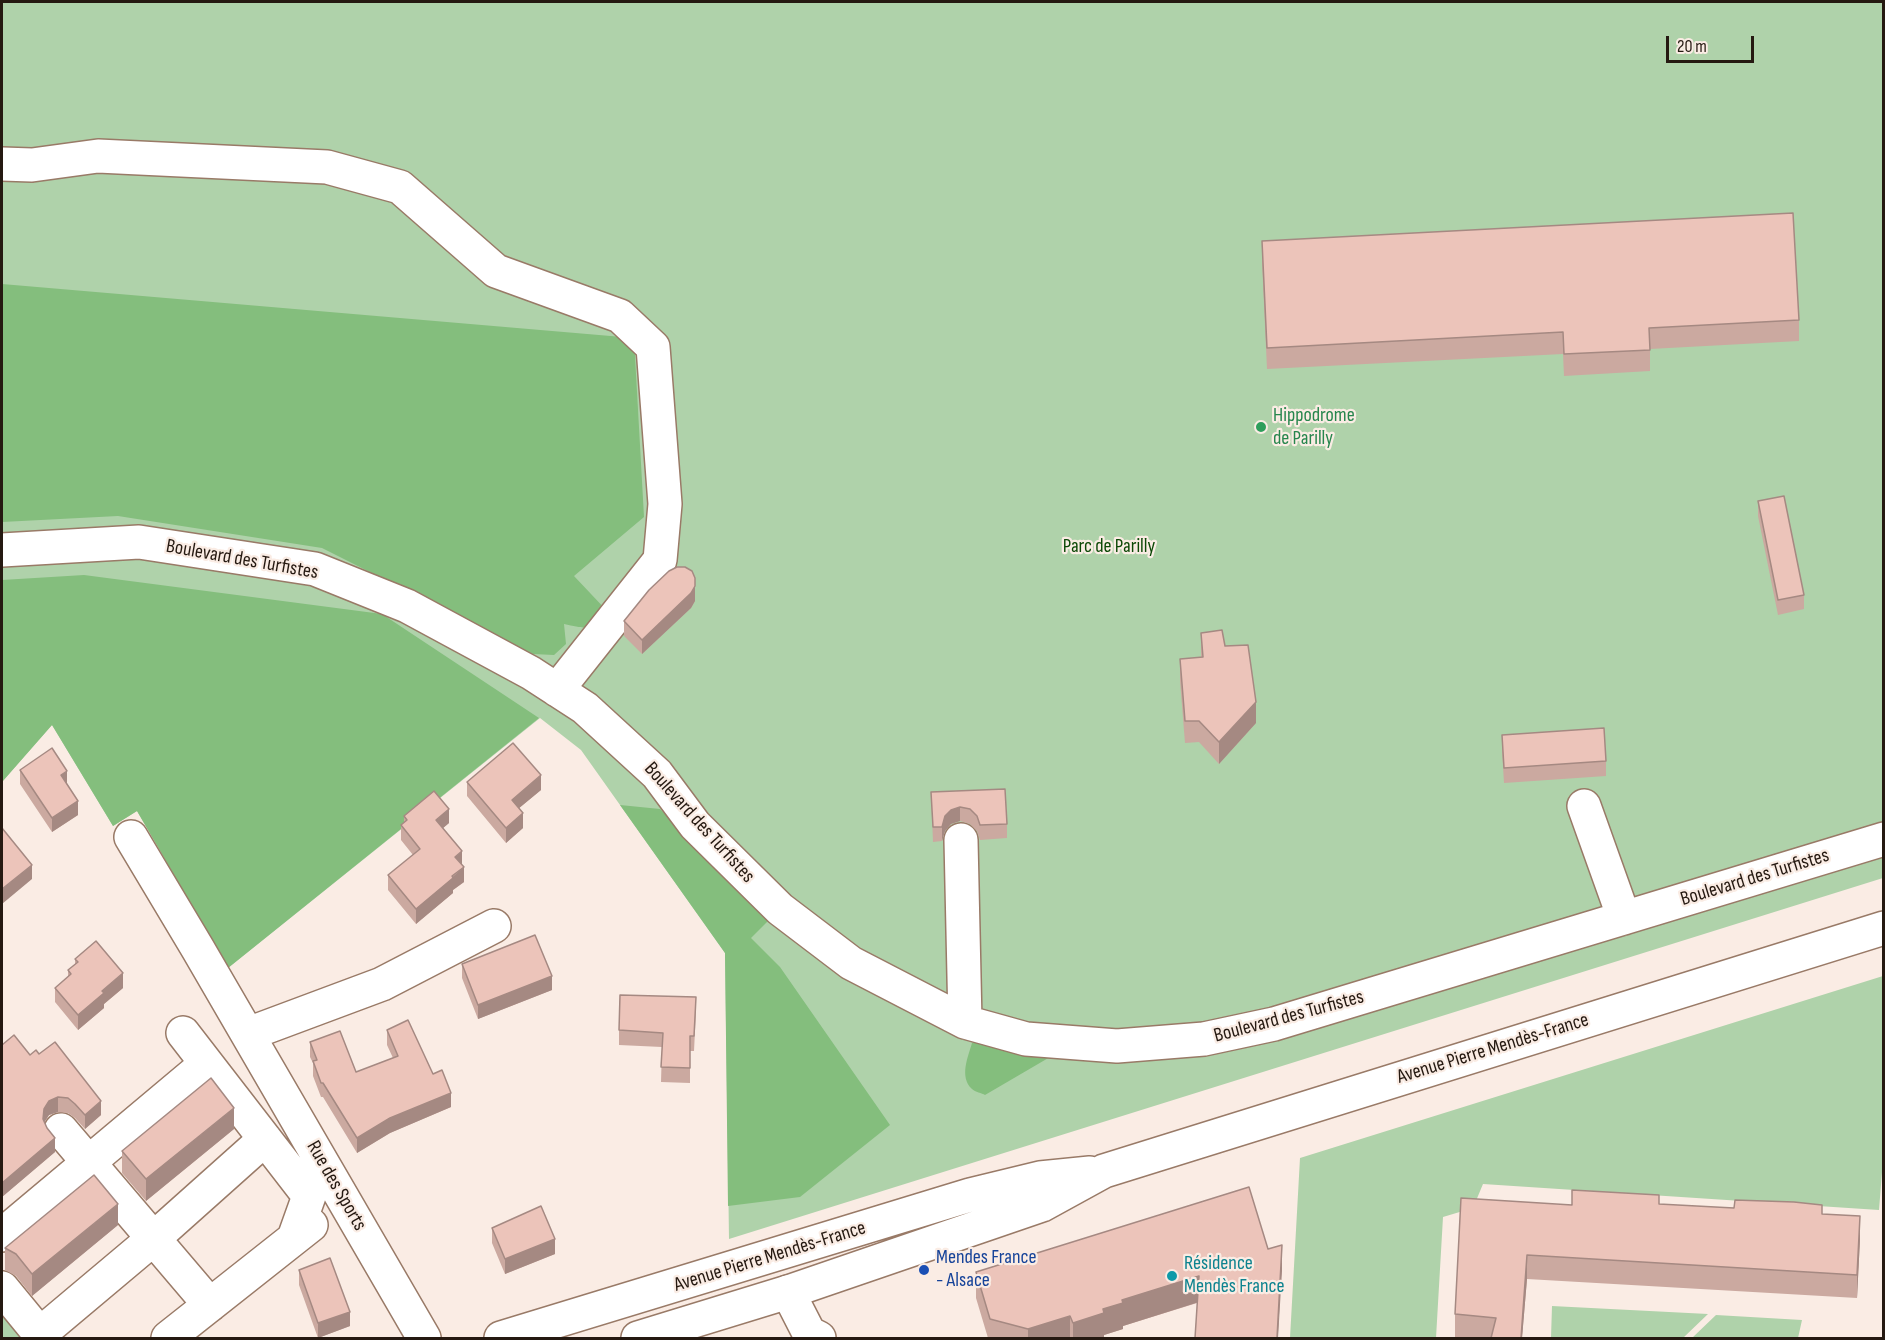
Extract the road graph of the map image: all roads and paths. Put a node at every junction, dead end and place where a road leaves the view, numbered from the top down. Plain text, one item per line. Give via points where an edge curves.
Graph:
1 (2, 164) edge
2 (2, 550) edge
3 (557, 690) junction
4 (1584, 806) dead end
5 (131, 837) dead end
6 (961, 840) dead end
7 (1884, 840) edge
8 (1624, 918) junction
9 (494, 926) dead end
10 (1884, 928) edge
11 (965, 1022) junction
12 (183, 1033) dead end
13 (248, 1034) junction
14 (206, 1064) junction
15 (61, 1130) dead end
16 (265, 1139) junction
17 (88, 1161) junction
18 (1041, 1191) junction
19 (345, 1203) junction
20 (2, 1234) edge
21 (294, 1238) junction
22 (153, 1239) junction
23 (2, 1288) edge
24 (788, 1292) junction
25 (210, 1305) junction
26 (42, 1336) edge
27 (168, 1338) edge
28 (424, 1338) edge
29 (501, 1338) edge
30 (638, 1338) edge
31 (819, 1338) edge

1 - 3 main road via 32,165 98,156 327,166 400,187 496,272 620,316 653,347 665,504 660,560
2 - 3 main road, Boulevard des Turfistes via 139,542 315,569 407,606
3 - 11 main road, Boulevard des Turfistes via 585,708 657,774 695,825 780,909 851,963
4 - 8 main road
5 - 13 main road, Rue des Sports
6 - 11 main road
7 - 8 main road, Boulevard des Turfistes
8 - 11 main road, Boulevard des Turfistes via 1274,1024 1204,1040 1117,1046 1026,1039
9 - 13 main road via 382,984
10 - 18 main road, Avenue Pierre Mendès-France
12 - 14 main road
13 - 19 main road, Rue des Sports
14 - 16 main road
14 - 17 main road
15 - 17 main road
16 - 21 main road via 309,1196
16 - 22 main road
17 - 20 main road
17 - 22 main road
18 - 24 main road, Avenue Pierre Mendès-France
18 - 29 main road, Avenue Pierre Mendès-France via 970,1195
19 - 21 main road
19 - 28 main road, Rue des Sports
21 - 25 main road
22 - 25 main road
22 - 26 main road
23 - 26 main road
24 - 30 main road, Avenue Pierre Mendès-France
24 - 31 main road via 808,1334
25 - 27 main road

